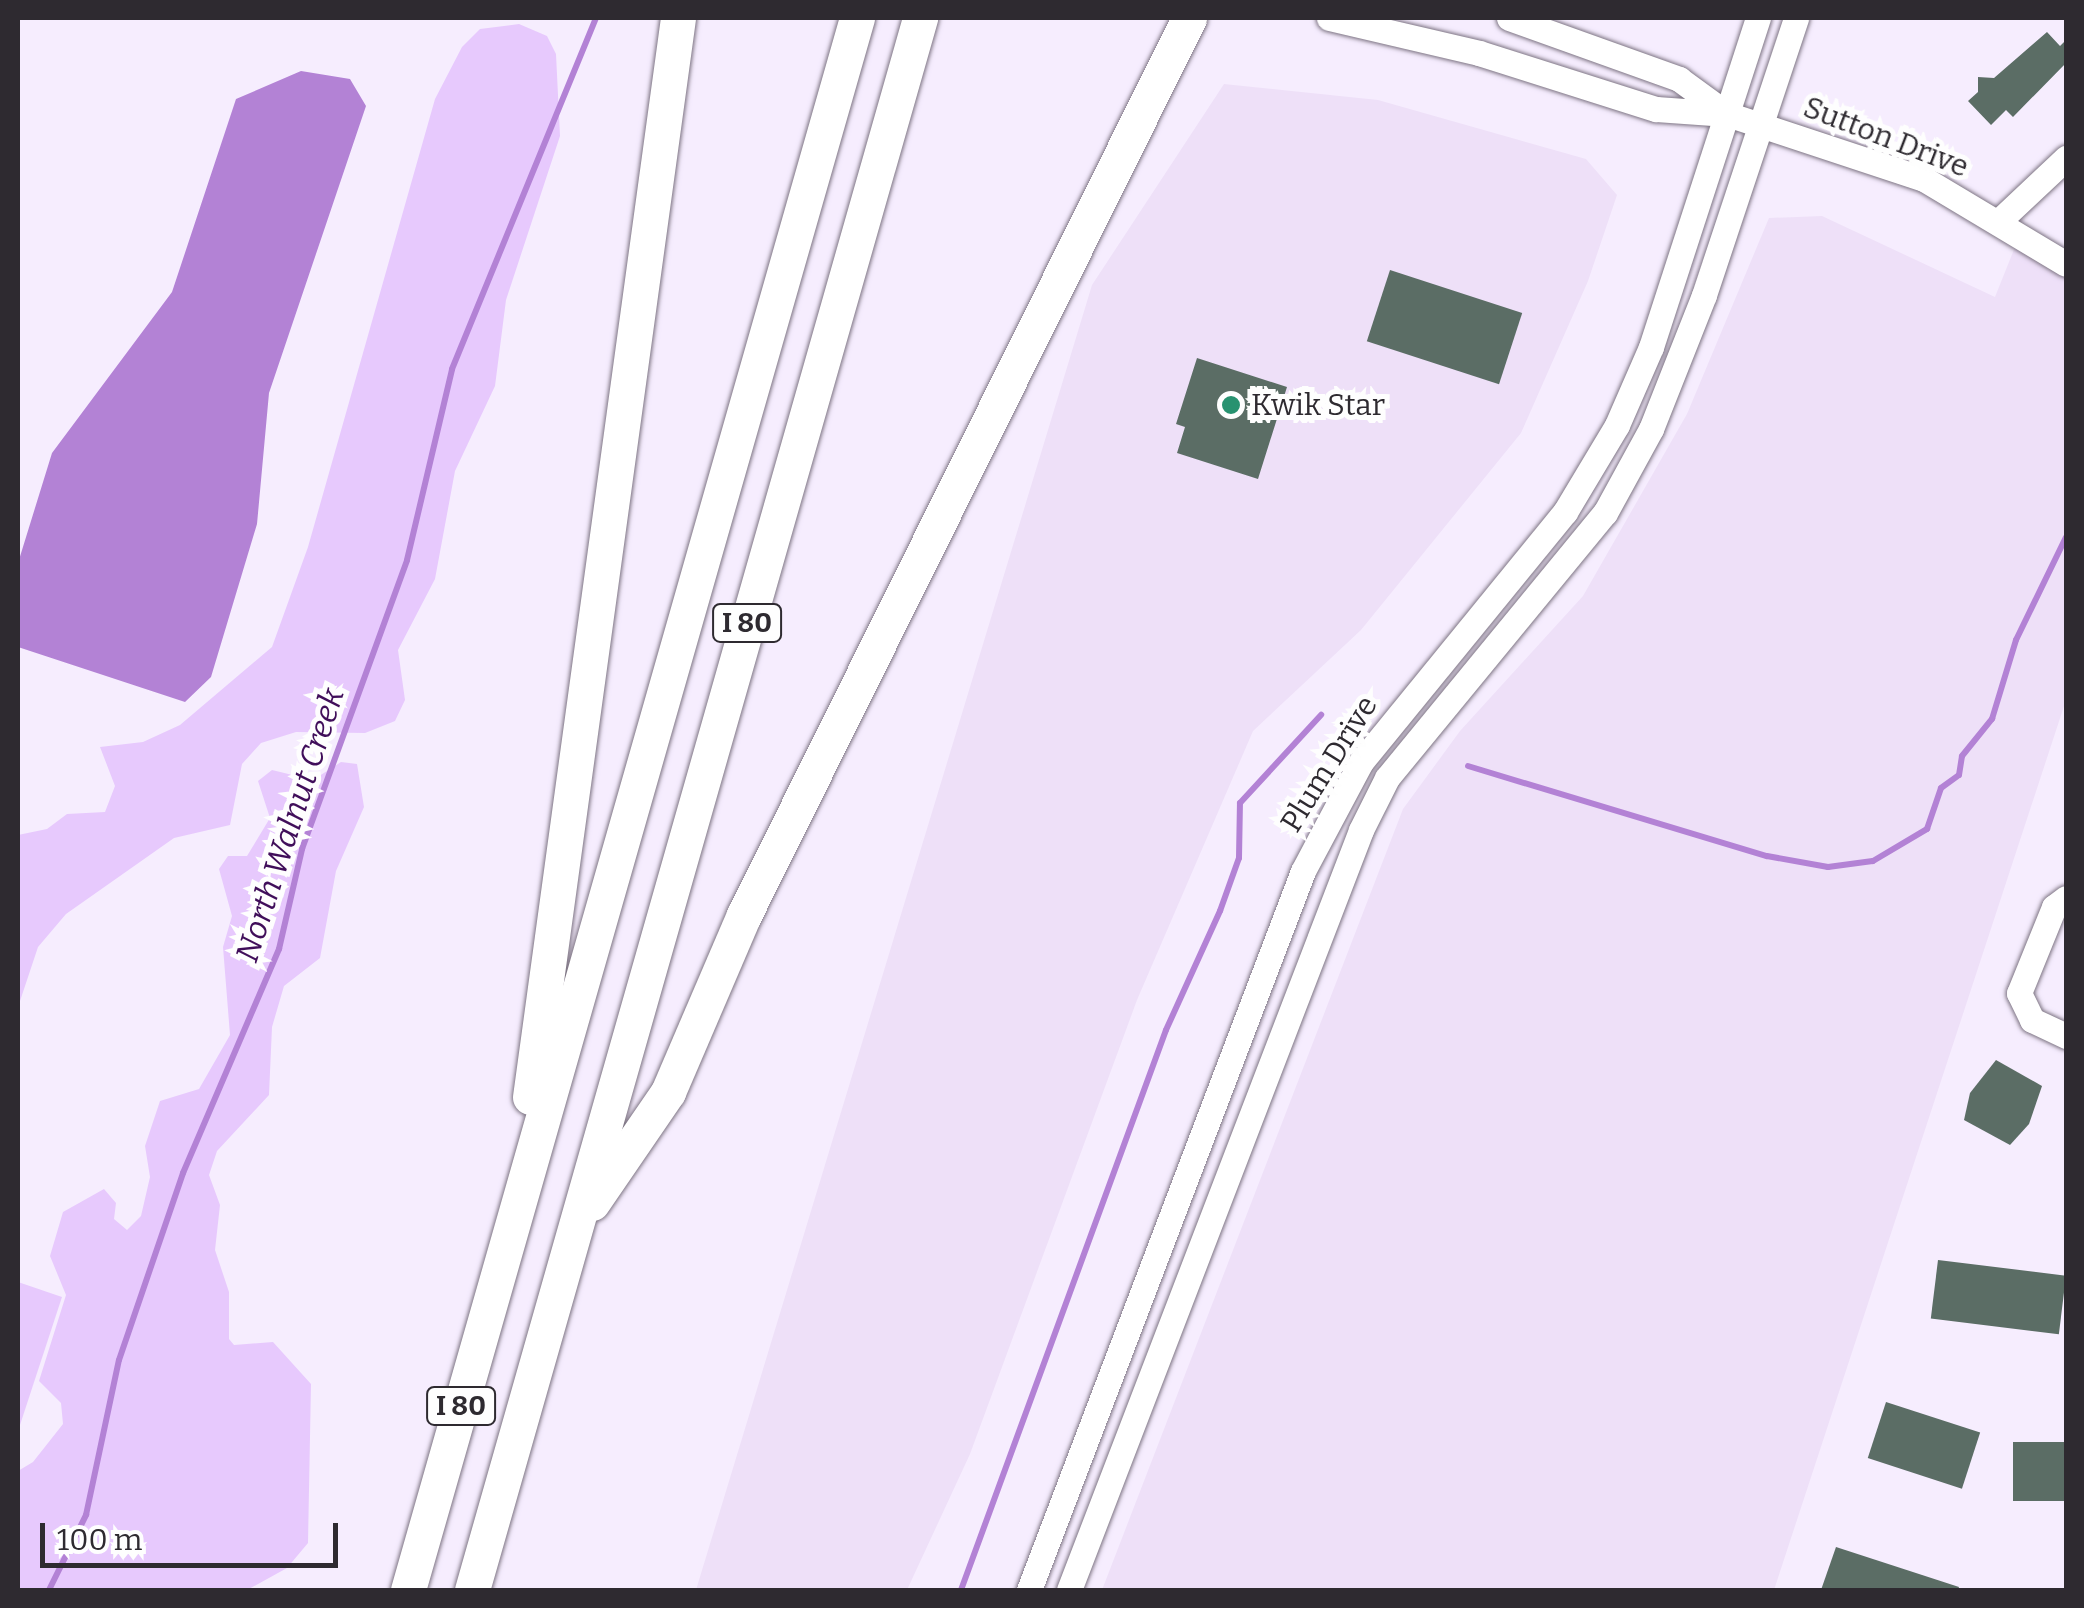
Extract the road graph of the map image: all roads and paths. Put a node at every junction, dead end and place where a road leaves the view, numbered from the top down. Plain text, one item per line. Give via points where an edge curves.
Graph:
1 (678, 18) edge
2 (857, 18) edge
3 (920, 18) edge
4 (1189, 18) edge
5 (1329, 18) edge
6 (1509, 18) edge
7 (1758, 18) edge
8 (1796, 18) edge
9 (1727, 114) junction
10 (1759, 124) junction
11 (2066, 158) edge
12 (2000, 220) junction
13 (2066, 264) edge
14 (2066, 898) edge
15 (2066, 1036) edge
16 (513, 1222) junction
17 (574, 1228) junction
18 (408, 1590) edge
19 (472, 1590) edge
20 (1029, 1590) edge
21 (1069, 1590) edge

1 - 16 highway
2 - 16 highway, I 80
3 - 17 highway, I 80
4 - 17 highway via 744,915 668,1092
5 - 9 street via 1479,53 1656,109
6 - 9 street via 1679,79
7 - 9 street, Plum Drive
8 - 10 street, Plum Drive
9 - 10 street, Sutton Drive
9 - 20 street, Plum Drive via 1651,347 1617,425 1565,512 1361,762 1303,871
10 - 12 street, Sutton Drive via 1924,179
10 - 21 street, Plum Drive via 1658,413 1605,513 1387,778 1361,830
11 - 12 street
12 - 13 street, Sutton Drive
14 - 15 street via 2054,907 2020,992 2032,1020
16 - 18 highway, I 80
17 - 19 highway, I 80

